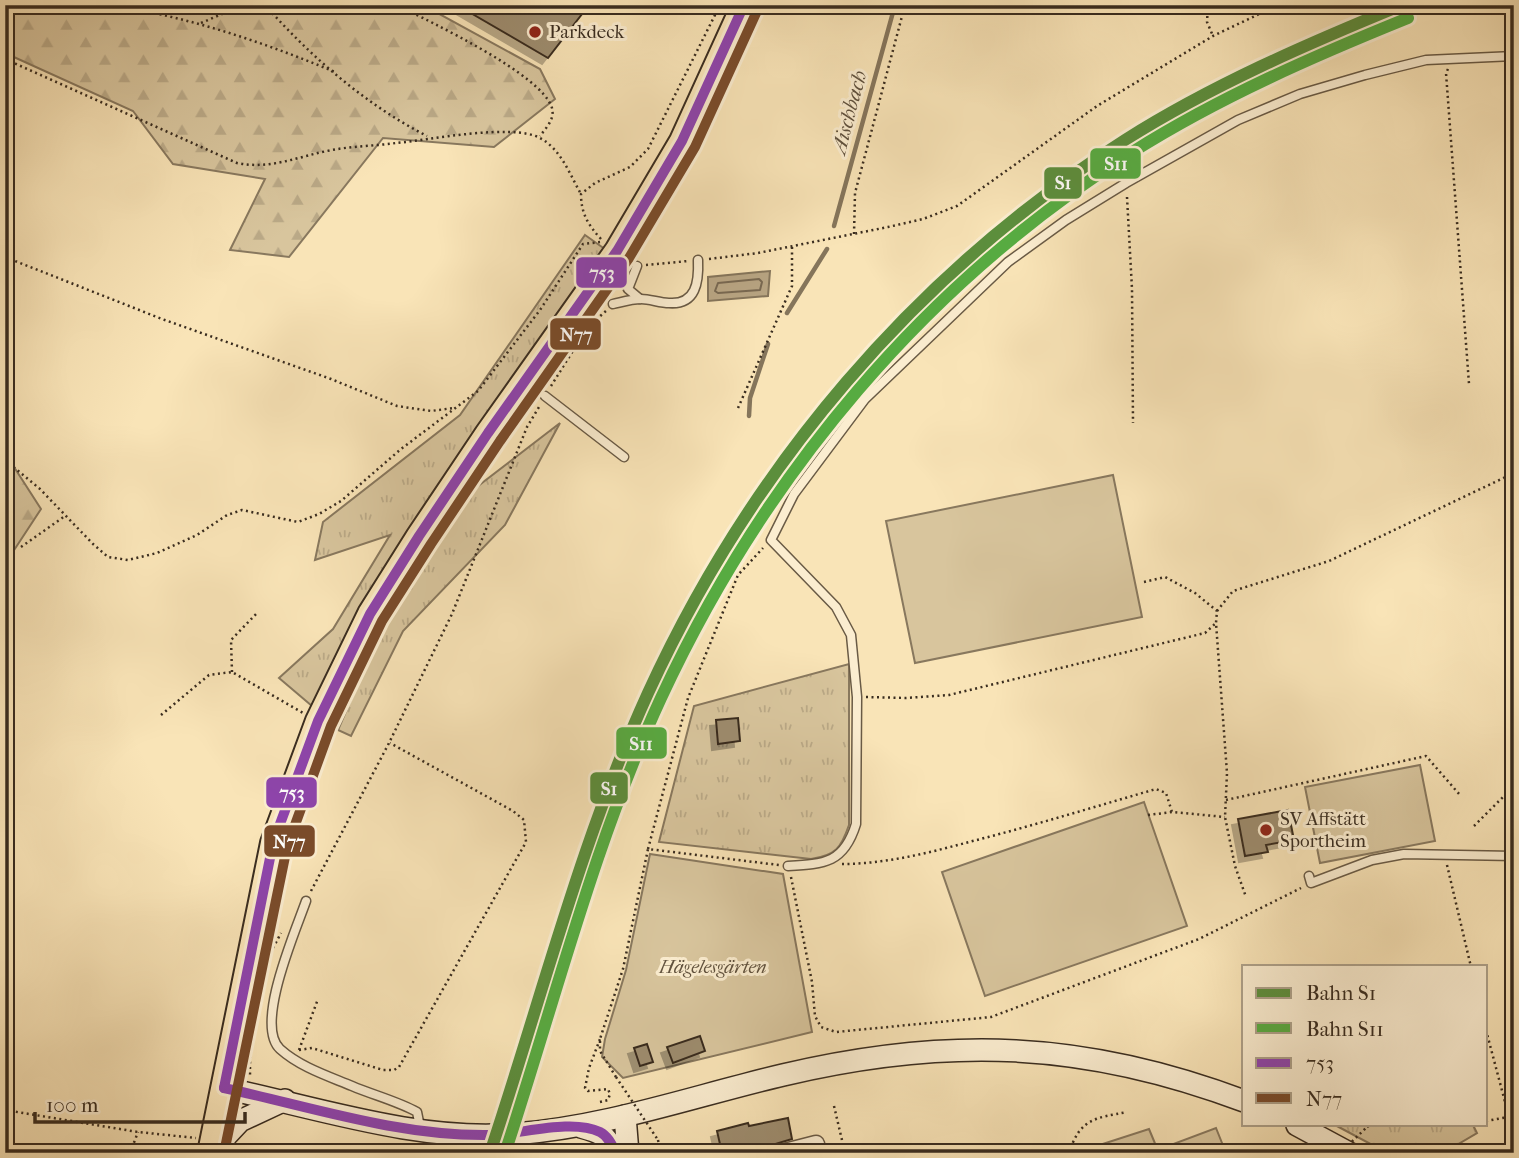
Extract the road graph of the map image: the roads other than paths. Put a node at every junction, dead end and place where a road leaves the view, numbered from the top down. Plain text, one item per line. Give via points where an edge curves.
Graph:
1 (744, 5) edge
2 (1514, 56) edge
3 (698, 260) road end
4 (637, 266) road end
5 (640, 299) junction
6 (613, 304) road end
7 (545, 396) road end
8 (624, 457) dead end
9 (1514, 856) edge
10 (788, 866) road end
11 (1310, 879) road end
12 (306, 901) road end
13 (235, 1090) junction
14 (285, 1100) junction
15 (1242, 1100) edge
16 (625, 1116) junction
17 (1299, 1126) edge
18 (579, 1127) junction
19 (426, 1131) junction
20 (816, 1144) dead end
21 (211, 1149) edge
22 (616, 1153) edge
23 (628, 1153) edge
24 (781, 1153) edge
25 (1349, 1153) edge

1 - 13 main road via 682,141 617,251 488,433 370,614 318,722 273,843
2 - 10 lane via 1413,62 1300,94 1238,120 1066,220 1008,262 865,399 794,494 771,540 836,607 850,635 857,697 856,824 850,843 838,856
3 - 5 lane via 694,294 685,302
4 - 5 lane via 628,289
5 - 6 lane
7 - 8 lane
9 - 11 lane via 1404,854
12 - 19 lane via 273,1004 272,1037 279,1048 332,1078 417,1112
13 - 14 street
13 - 21 main road
14 - 19 street
14 - 21 street via 240,1121
15 - 16 street via 1111,1062 974,1049 853,1060
16 - 18 street
16 - 23 street
17 - 25 street
18 - 19 street via 491,1135
18 - 22 street via 600,1132
20 - 24 street

